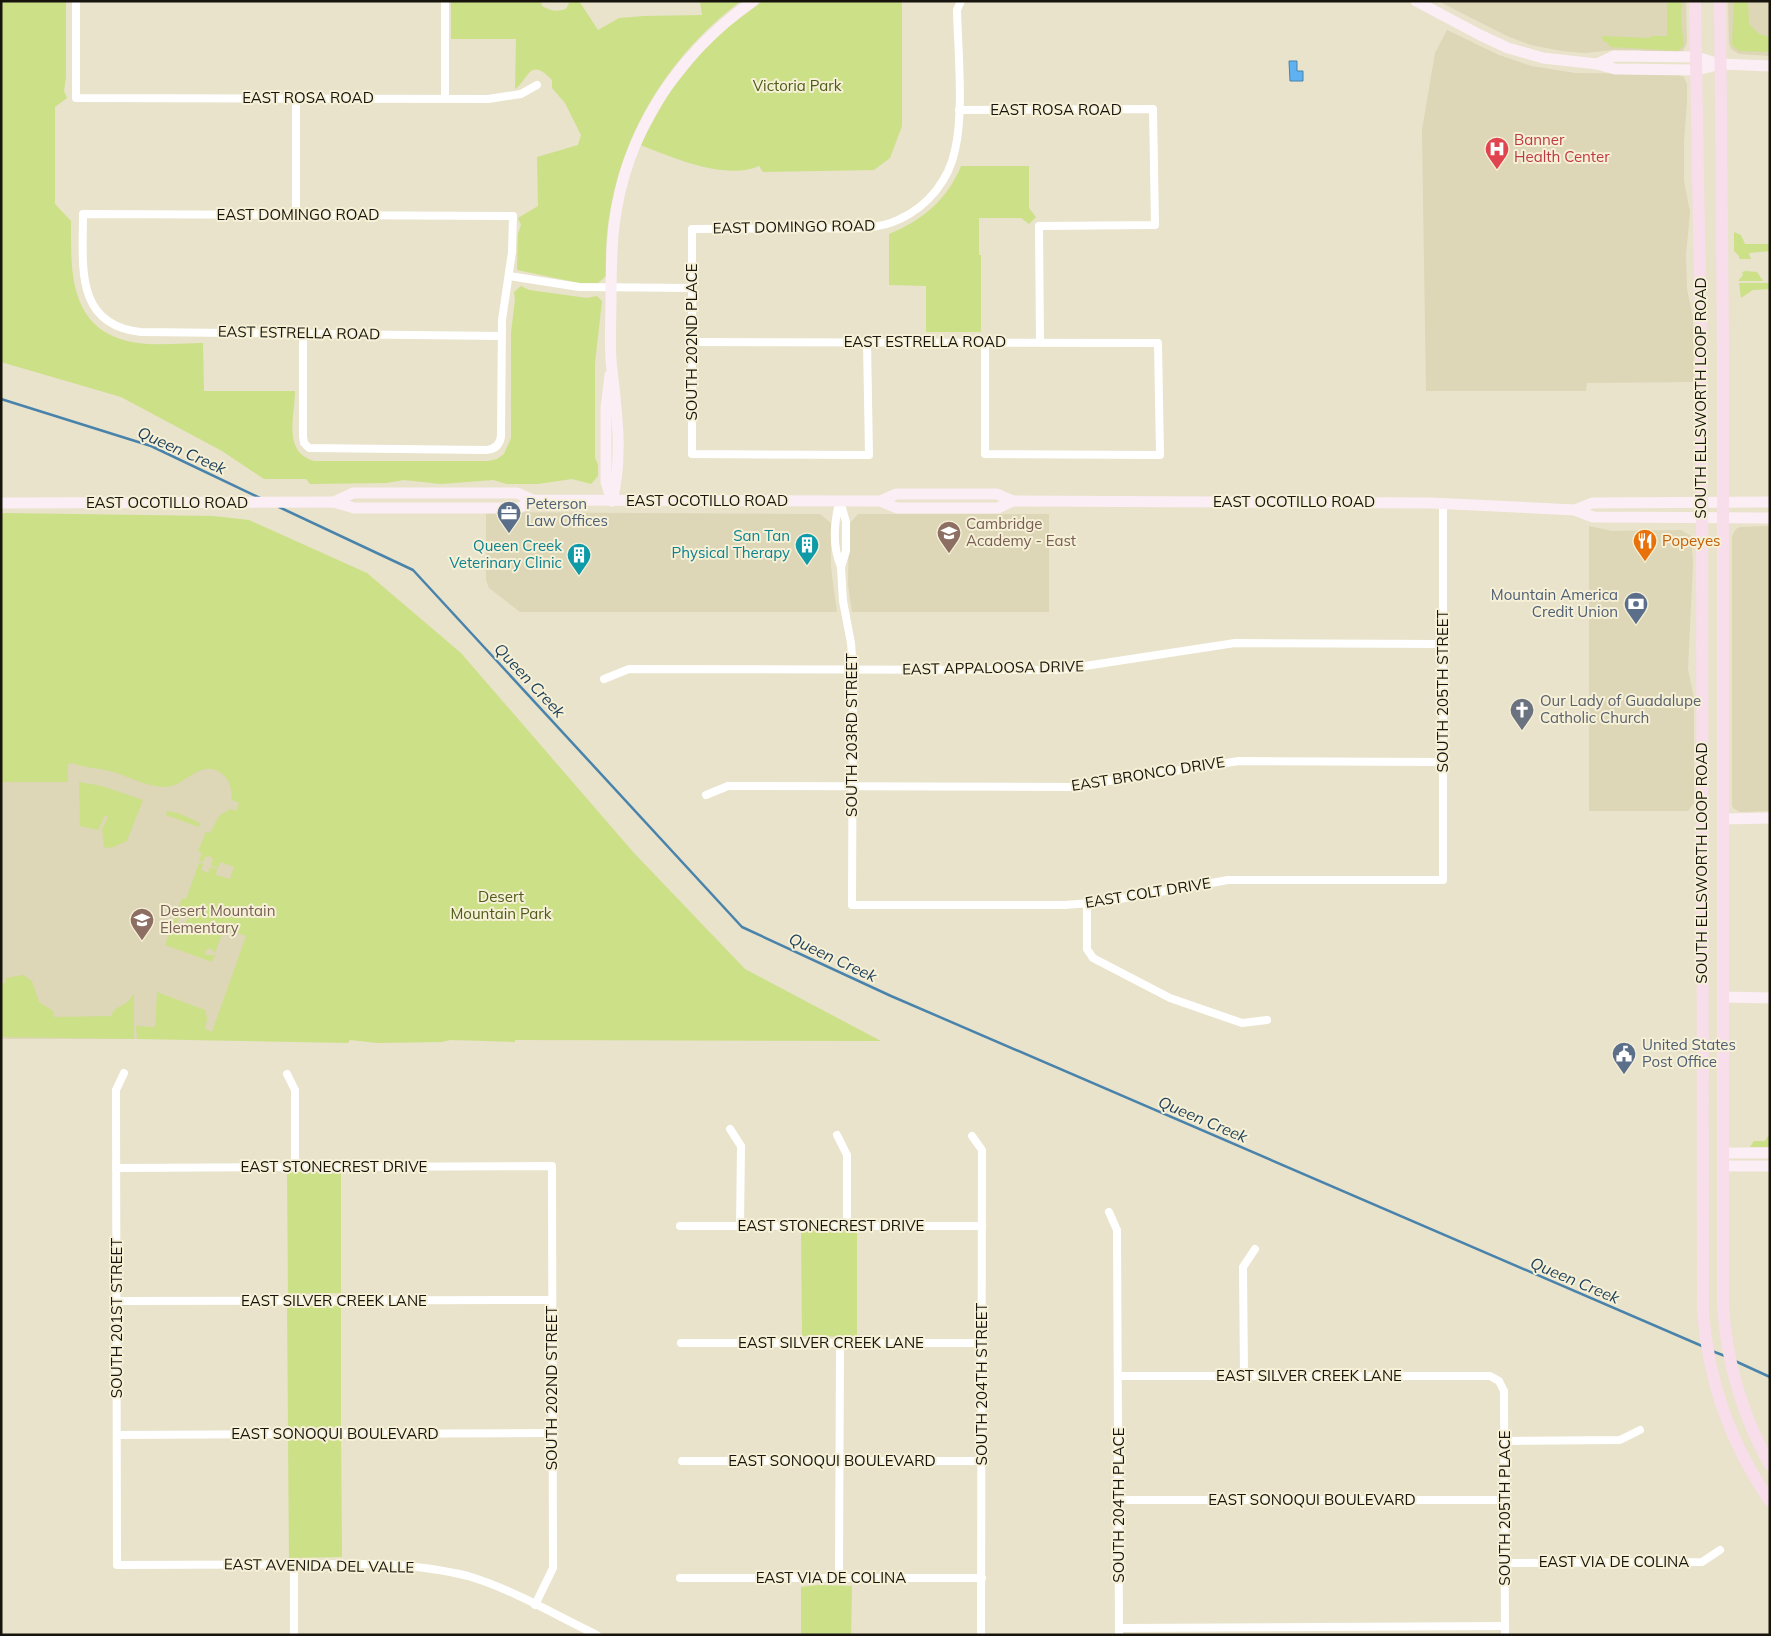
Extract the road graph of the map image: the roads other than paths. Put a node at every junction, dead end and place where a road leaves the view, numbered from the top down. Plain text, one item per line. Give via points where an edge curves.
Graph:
1 (76, 1) edge
2 (445, 1) edge
3 (753, 1) edge
4 (961, 1) edge
5 (1416, 1) edge
6 (1695, 1) edge
7 (1720, 1) edge
8 (1696, 64) junction
9 (1721, 64) junction
10 (1770, 66) edge
11 (537, 85) dead end
12 (296, 98) junction
13 (445, 98) junction
14 (959, 110) junction
15 (296, 215) junction
16 (692, 229) joint
17 (509, 276) junction
18 (611, 288) junction
19 (692, 288) junction
20 (102, 315) joint
21 (303, 332) junction
22 (501, 336) junction
23 (692, 342) junction
24 (867, 342) junction
25 (985, 342) junction
26 (1040, 342) junction
27 (612, 501) junction
28 (840, 501) junction
29 (1723, 502) junction
30 (1770, 502) edge
31 (1, 503) edge
32 (1443, 503) junction
33 (1702, 503) junction
34 (1575, 510) junction
35 (1702, 518) junction
36 (1723, 518) junction
37 (1770, 518) edge
38 (1442, 644) junction
39 (853, 669) junction
40 (604, 679) dead end
41 (1443, 762) junction
42 (852, 787) junction
43 (706, 795) dead end
44 (1770, 818) edge
45 (1723, 819) junction
46 (1702, 820) junction
47 (1443, 880) joint
48 (1087, 904) junction
49 (852, 905) joint
50 (1723, 997) junction
51 (1770, 998) edge
52 (1702, 1000) junction
53 (1267, 1020) dead end
54 (124, 1073) dead end
55 (287, 1074) dead end
56 (730, 1129) dead end
57 (837, 1135) dead end
58 (972, 1136) dead end
59 (1724, 1152) junction
60 (1770, 1153) edge
61 (552, 1166) joint
62 (1723, 1166) junction
63 (1770, 1166) edge
64 (294, 1167) junction
65 (116, 1168) junction
66 (1109, 1212) dead end
67 (680, 1226) dead end
68 (740, 1226) junction
69 (847, 1226) junction
70 (982, 1226) junction
71 (1255, 1249) dead end
72 (552, 1300) junction
73 (116, 1301) junction
74 (681, 1343) dead end
75 (840, 1343) junction
76 (982, 1343) junction
77 (1118, 1376) junction
78 (1244, 1376) junction
79 (1500, 1382) joint
80 (1640, 1430) dead end
81 (552, 1434) junction
82 (117, 1435) junction
83 (1504, 1441) junction
84 (682, 1461) dead end
85 (839, 1461) junction
86 (982, 1461) junction
87 (1770, 1464) edge
88 (1118, 1500) junction
89 (1505, 1500) junction
90 (1770, 1501) edge
91 (1720, 1550) dead end
92 (1505, 1563) junction
93 (294, 1564) junction
94 (117, 1565) joint
95 (680, 1578) dead end
96 (839, 1578) junction
97 (982, 1578) junction
98 (535, 1605) junction
99 (1505, 1630) edge
100 (1119, 1631) edge
101 (294, 1635) edge
102 (597, 1635) edge
103 (982, 1635) edge

1 - 12 street, EAST ROSA ROAD via 76,98
2 - 13 street
3 - 18 main road via 690,55 660,97 634,143 617,206
4 - 14 street, EAST DOMINGO ROAD via 958,10
5 - 8 main road via 1480,36 1524,53 1615,69
6 - 8 main road, SOUTH ELLSWORTH LOOP ROAD
7 - 9 main road, SOUTH ELLSWORTH LOOP ROAD
8 - 9 main road
8 - 33 main road, SOUTH ELLSWORTH LOOP ROAD
9 - 10 main road
9 - 29 main road, SOUTH ELLSWORTH LOOP ROAD
11 - 13 street, EAST ROSA ROAD via 506,98
12 - 13 street, EAST ROSA ROAD
12 - 15 street
14 - 16 street, EAST DOMINGO ROAD via 950,169 921,206 900,220 861,228
14 - 26 street, EAST ROSA ROAD via 1153,109 1155,225 1039,226
15 - 17 street, EAST DOMINGO ROAD via 513,216
15 - 20 street, EAST DOMINGO ROAD via 83,214 84,283 89,299
16 - 19 street, SOUTH 202ND PLACE
17 - 18 street via 579,287
17 - 22 street
18 - 19 street
18 - 27 main road via 606,482
19 - 23 street, SOUTH 202ND PLACE
20 - 21 street, EAST ESTRELLA ROAD via 118,326 141,332
21 - 22 street, EAST ESTRELLA ROAD
21 - 22 street via 302,436 306,446 316,450 487,450 498,446 501,436
23 - 24 street, EAST ESTRELLA ROAD
23 - 24 street, SOUTH 202ND PLACE via 692,454 869,455
24 - 25 street, EAST ESTRELLA ROAD
25 - 26 street, EAST ESTRELLA ROAD
25 - 26 street, EAST ESTRELLA ROAD via 985,454 1160,456 1158,343
27 - 28 main road, EAST OCOTILLO ROAD
27 - 31 main road, EAST OCOTILLO ROAD via 533,500 519,508 354,508 334,502
28 - 32 main road, EAST OCOTILLO ROAD via 880,501 897,508 998,508 1013,501
28 - 39 street, SOUTH 203RD STREET via 846,522 846,551 841,567 843,601
29 - 30 main road, EAST OCOTILLO ROAD
29 - 33 main road, EAST OCOTILLO ROAD
29 - 36 main road, SOUTH ELLSWORTH LOOP ROAD
32 - 34 main road, EAST OCOTILLO ROAD
32 - 38 street, SOUTH 205TH STREET
33 - 34 main road, EAST OCOTILLO ROAD via 1592,503
33 - 35 main road, SOUTH ELLSWORTH LOOP ROAD
34 - 35 main road, EAST OCOTILLO ROAD via 1593,517
35 - 36 main road, EAST OCOTILLO ROAD
35 - 46 main road, SOUTH ELLSWORTH LOOP ROAD
36 - 37 main road, EAST OCOTILLO ROAD
36 - 45 main road, SOUTH ELLSWORTH LOOP ROAD
38 - 39 street, EAST APPALOOSA DRIVE via 1235,643 1059,670
38 - 41 street, SOUTH 205TH STREET
39 - 40 street, EAST APPALOOSA DRIVE via 629,669
39 - 42 street, SOUTH 203RD STREET
41 - 42 street, EAST BRONCO DRIVE via 1239,761 1069,788
41 - 47 street, SOUTH 205TH STREET
42 - 43 street, EAST BRONCO DRIVE via 728,786
42 - 49 street, SOUTH 203RD STREET
44 - 45 main road
45 - 46 main road
45 - 50 main road, SOUTH ELLSWORTH LOOP ROAD
46 - 52 main road, SOUTH ELLSWORTH LOOP ROAD
47 - 48 street, EAST COLT DRIVE via 1228,880
48 - 49 street, EAST COLT DRIVE
48 - 53 street via 1088,949 1093,958 1170,998 1242,1023
50 - 51 main road
50 - 52 main road
50 - 59 main road, SOUTH ELLSWORTH LOOP ROAD
52 - 90 main road, SOUTH ELLSWORTH LOOP ROAD via 1703,1298 1707,1351 1719,1403 1736,1446
54 - 65 street, SOUTH 201ST STREET via 116,1090
55 - 64 street via 295,1090
56 - 68 street via 741,1146
57 - 69 street via 847,1155
58 - 70 street, SOUTH 204TH STREET via 982,1150
59 - 60 main road
59 - 62 main road, SOUTH ELLSWORTH LOOP ROAD
61 - 64 street, EAST STONECREST DRIVE
61 - 72 street, SOUTH 202ND STREET
62 - 63 main road
62 - 87 main road, SOUTH ELLSWORTH LOOP ROAD via 1723,1307 1730,1363 1746,1417
64 - 65 street, EAST STONECREST DRIVE
65 - 73 street, SOUTH 201ST STREET
66 - 77 street, SOUTH 204TH PLACE via 1117,1230
67 - 68 street, EAST STONECREST DRIVE
68 - 69 street, EAST STONECREST DRIVE
69 - 70 street, EAST STONECREST DRIVE
70 - 76 street, SOUTH 204TH STREET
71 - 78 street via 1243,1267
72 - 73 street, EAST SILVER CREEK LANE
72 - 81 street, SOUTH 202ND STREET
73 - 82 street, SOUTH 201ST STREET
74 - 75 street, EAST SILVER CREEK LANE
75 - 76 street, EAST SILVER CREEK LANE
75 - 85 street
76 - 86 street, SOUTH 204TH STREET
77 - 78 street, EAST SILVER CREEK LANE
77 - 88 street, SOUTH 204TH PLACE
78 - 79 street, EAST SILVER CREEK LANE via 1490,1376
79 - 83 street, SOUTH 205TH PLACE via 1504,1391
80 - 83 street via 1620,1440
81 - 82 street, EAST SONOQUI BOULEVARD
81 - 98 street, SOUTH 202ND STREET via 553,1568
82 - 94 street, SOUTH 201ST STREET
83 - 89 street, SOUTH 205TH PLACE
84 - 85 street, EAST SONOQUI BOULEVARD
85 - 86 street, EAST SONOQUI BOULEVARD
85 - 96 street
86 - 97 street, SOUTH 204TH STREET
88 - 89 street, EAST SONOQUI BOULEVARD
88 - 100 street, SOUTH 204TH PLACE
89 - 92 street, SOUTH 205TH PLACE
91 - 92 street, EAST VIA DE COLINA via 1702,1562
92 - 99 street, SOUTH 205TH PLACE
93 - 94 street, EAST AVENIDA DEL VALLE
93 - 98 street, EAST AVENIDA DEL VALLE via 424,1567 468,1576
93 - 101 street
95 - 96 street, EAST VIA DE COLINA
96 - 97 street, EAST VIA DE COLINA
97 - 103 street, SOUTH 204TH STREET
98 - 102 street, EAST AVENIDA DEL VALLE
99 - 100 street

